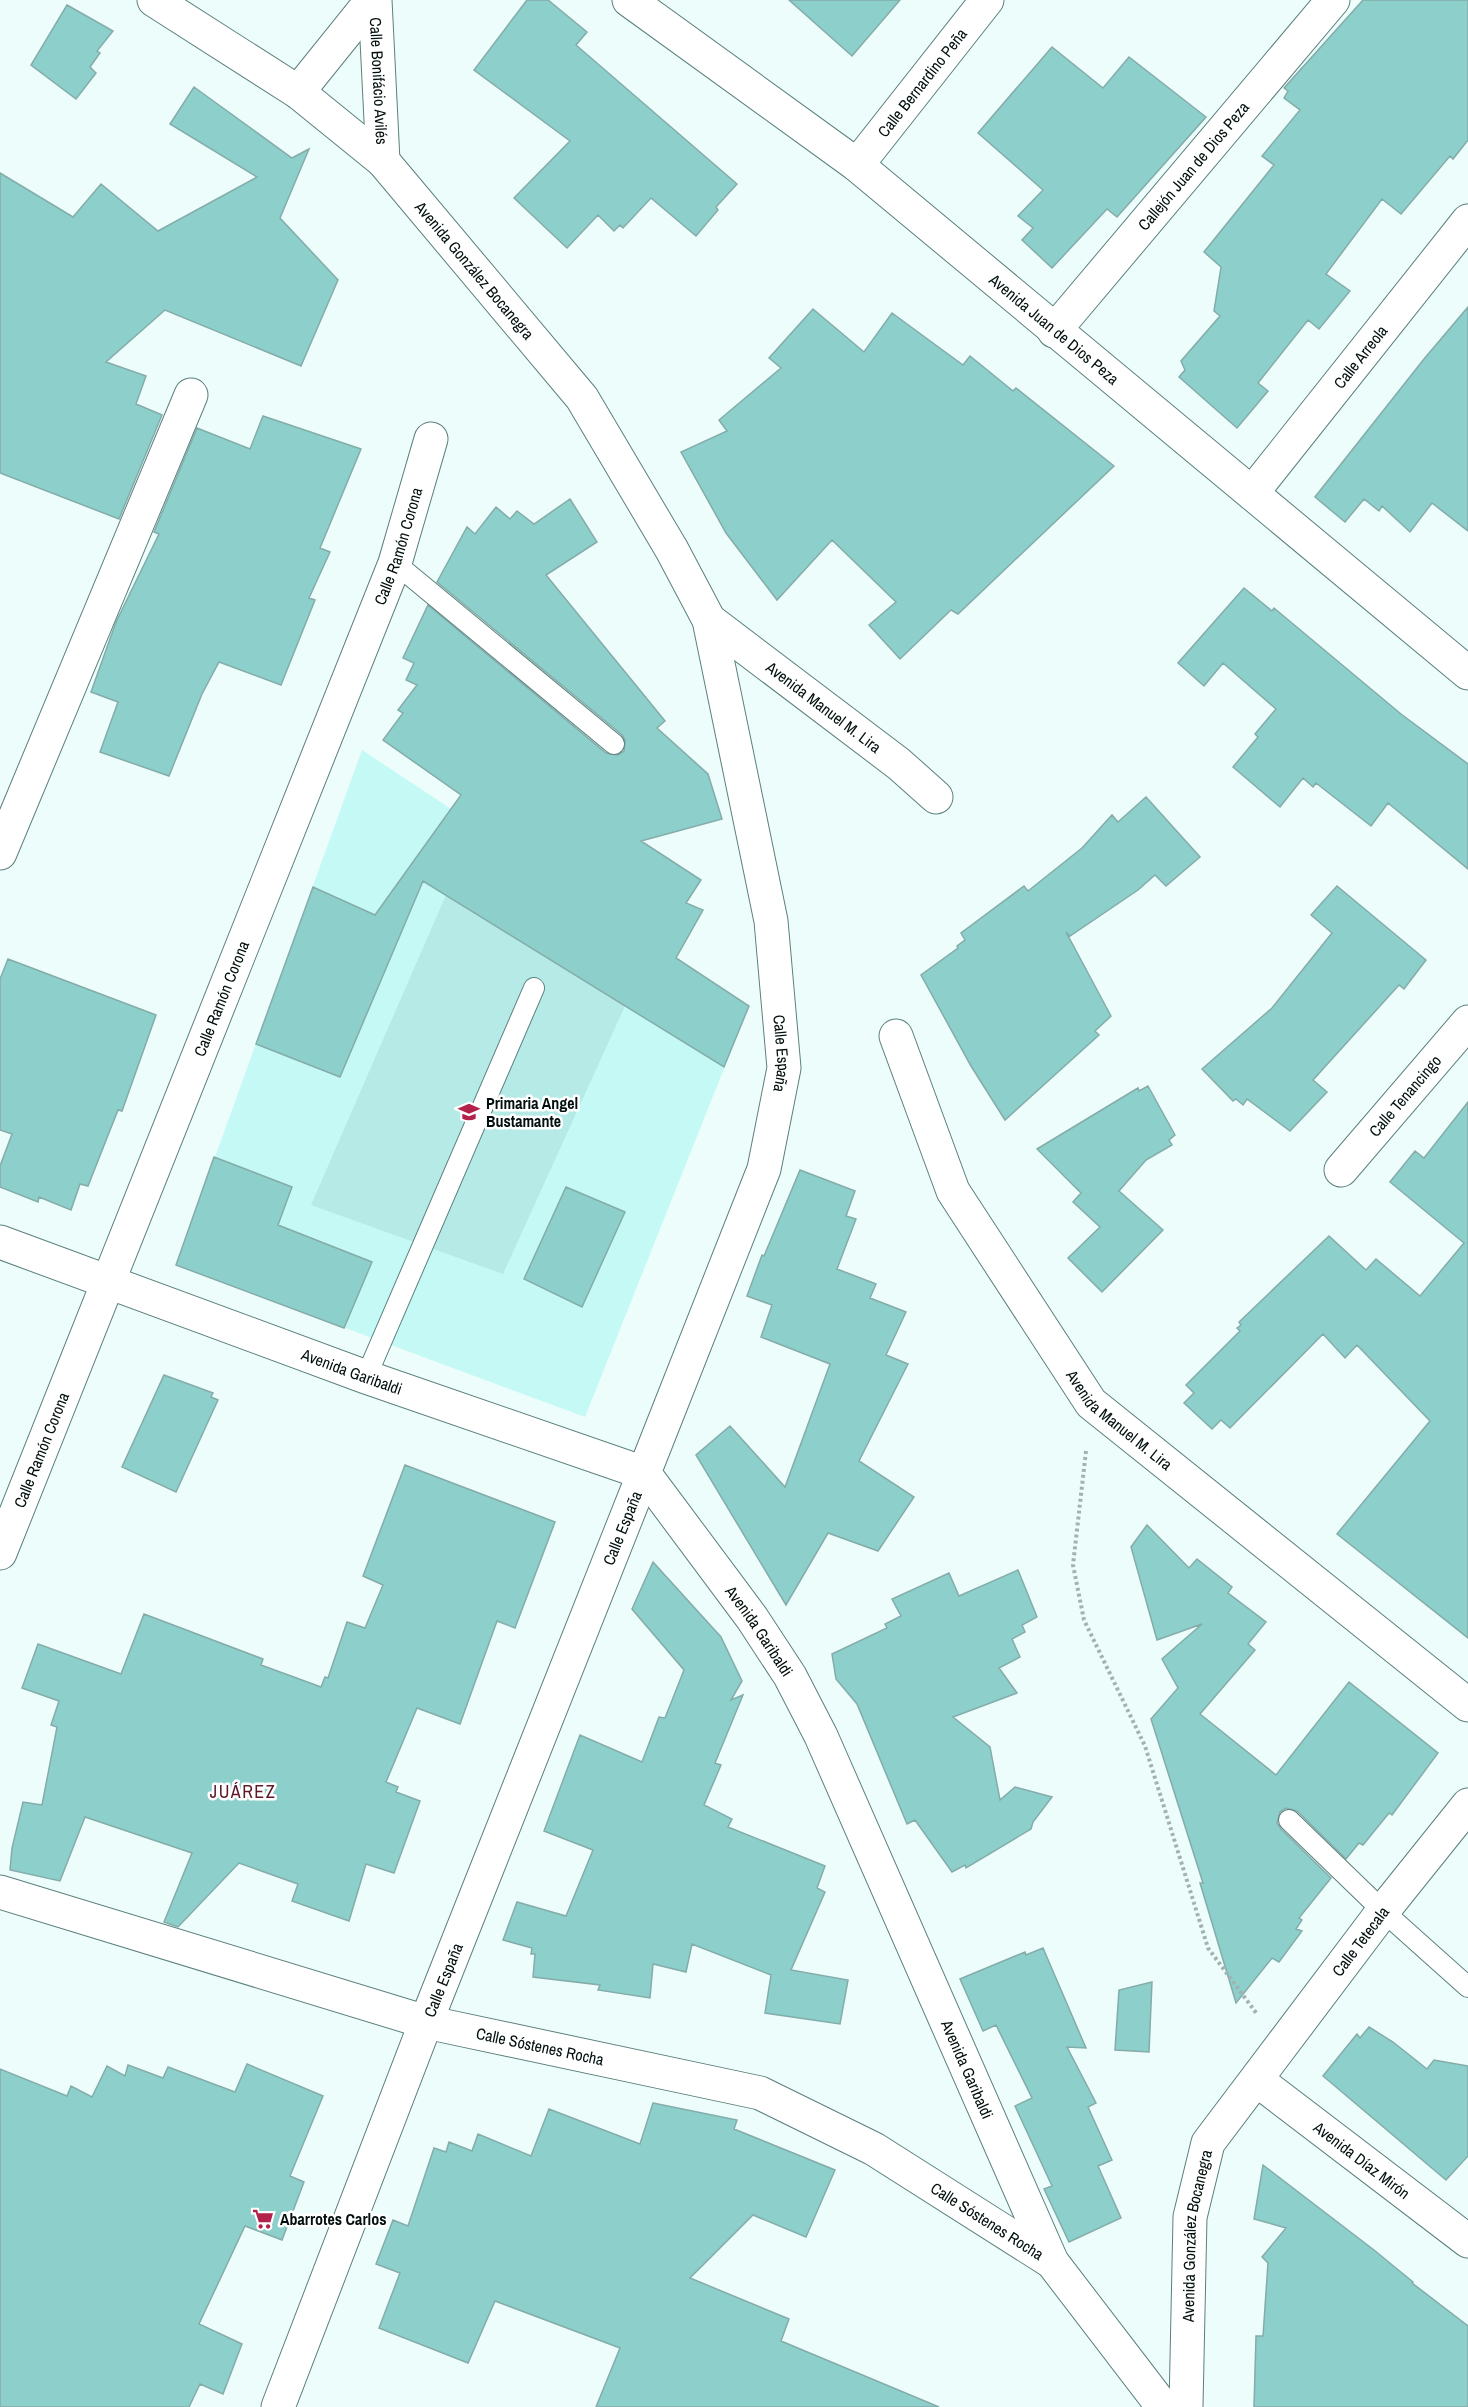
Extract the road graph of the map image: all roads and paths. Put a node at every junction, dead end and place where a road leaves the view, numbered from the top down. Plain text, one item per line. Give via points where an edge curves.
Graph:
1 (154, 0) edge
2 (374, 0) edge
3 (987, 0) edge
4 (1333, 0) edge
5 (639, 3) edge
6 (298, 92) junction
7 (383, 161) junction
8 (857, 165) junction
9 (1468, 221) edge
10 (1054, 331) junction
11 (191, 395) dead end
12 (431, 439) dead end
13 (1252, 493) junction
14 (395, 563) junction
15 (709, 620) junction
16 (1468, 673) edge
17 (614, 744) dead end
18 (936, 797) dead end
19 (0, 853) edge
20 (534, 988) dead end
21 (1468, 1022) edge
22 (896, 1036) dead end
23 (1341, 1170) dead end
24 (0, 1242) edge
25 (107, 1280) junction
26 (366, 1377) junction
27 (1091, 1403) junction
28 (644, 1473) junction
29 (0, 1553) edge
30 (1468, 1705) edge
31 (1468, 1805) edge
32 (1289, 1820) dead end
33 (0, 1892) edge
34 (1383, 1911) junction
35 (1468, 1987) edge
36 (426, 2022) junction
37 (1281, 2045) junction
38 (1257, 2080) junction
39 (1468, 2241) edge
40 (1052, 2262) junction
41 (278, 2407) edge
42 (1163, 2407) edge
43 (1186, 2407) edge

1 - 6 street, Avenida González Bocanegra
2 - 6 street, Calle Bonifácio Avilés
2 - 7 street, Calle Bonifácio Avilés
3 - 8 street, Calle Bernardino Peña
4 - 10 street, Callejón Juan de Dios Peza
5 - 8 street, Avenida Juan de Dios Peza
6 - 7 street, Avenida González Bocanegra
7 - 15 street, Avenida González Bocanegra via 582,398
8 - 10 street, Avenida Juan de Dios Peza
9 - 13 street, Calle Arreola
10 - 13 street, Avenida Juan de Dios Peza
11 - 19 street
12 - 14 street, Calle Ramón Corona
13 - 16 street, Avenida Juan de Dios Peza
14 - 17 lane
14 - 25 street, Calle Ramón Corona
15 - 18 street, Avenida Manuel M. Lira via 899,764
15 - 28 street, Calle España via 771,921 784,1068 764,1169
20 - 26 lane
21 - 23 street, Calle Tenancingo
22 - 27 street, Avenida Manuel M. Lira via 953,1191
24 - 25 street, Avenida Garibaldi
25 - 26 street, Avenida Garibaldi
25 - 29 street, Calle Ramón Corona
26 - 28 street, Avenida Garibaldi
27 - 30 street, Avenida Manuel M. Lira
27 - 37 path via 1073,1564 1084,1620 1144,1746 1208,1948
28 - 36 street, Calle España
28 - 40 street, Avenida Garibaldi via 753,1618 790,1676 826,1747
31 - 34 street, Calle Tetecala
32 - 34 lane
33 - 36 street, Calle Sóstenes Rocha
34 - 35 lane
34 - 37 street, Calle Tetecala
36 - 40 street, Calle Sóstenes Rocha via 760,2092 874,2148
36 - 41 street, Calle España
37 - 38 street, Calle Tetecala
38 - 39 street, Avenida Díaz Mirón
38 - 43 street, Avenida González Bocanegra via 1208,2143 1190,2217
40 - 42 street, Avenida Garibaldi

